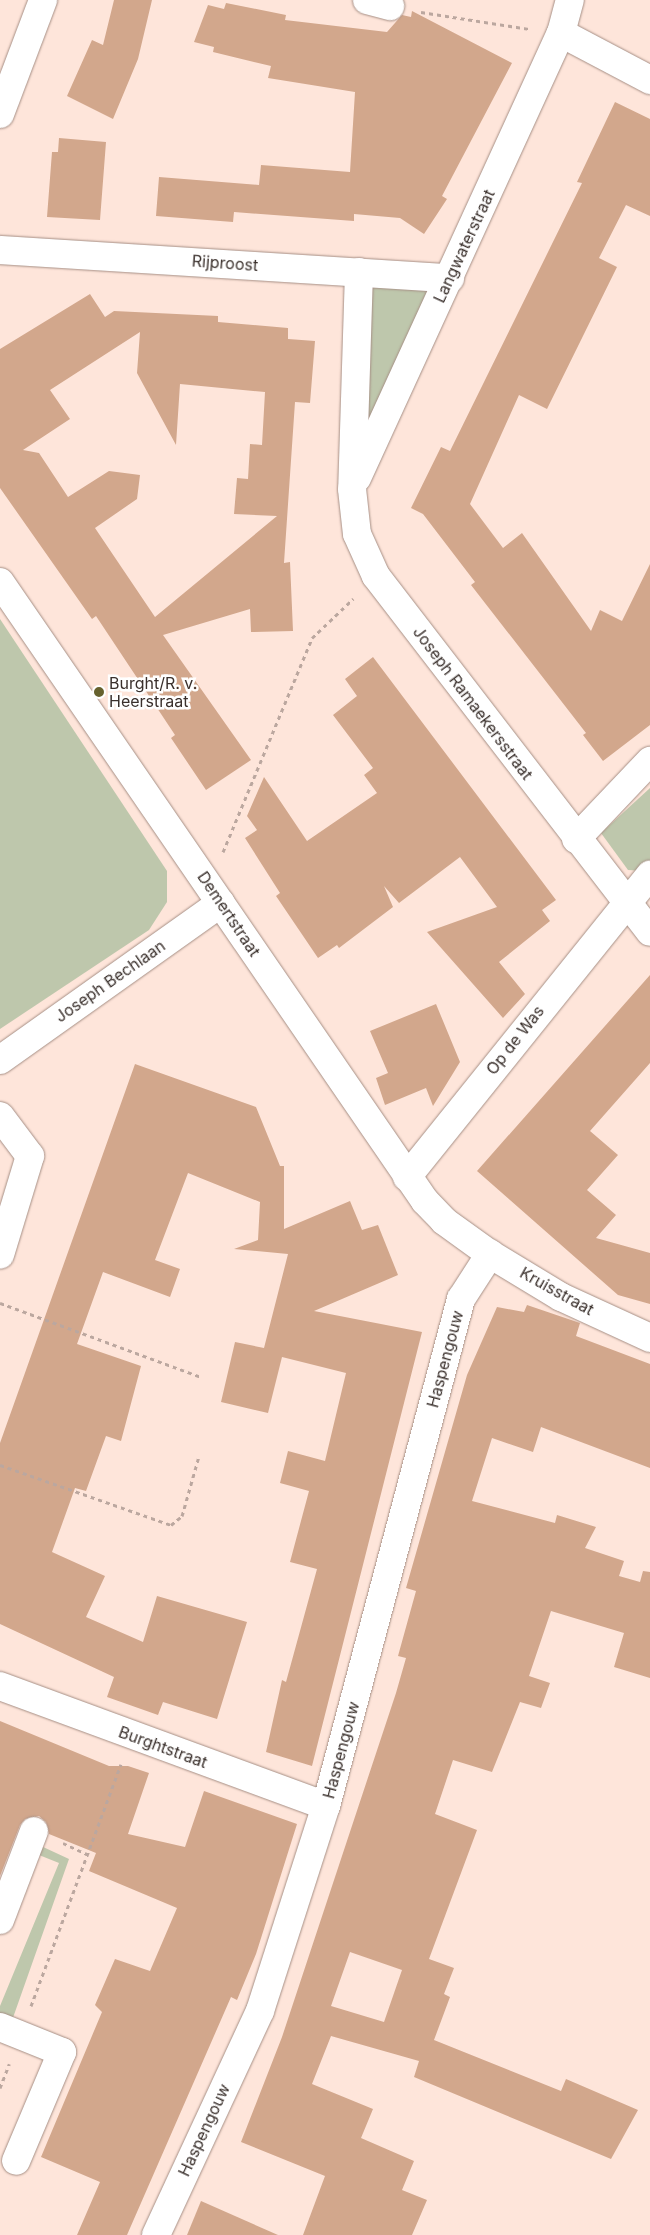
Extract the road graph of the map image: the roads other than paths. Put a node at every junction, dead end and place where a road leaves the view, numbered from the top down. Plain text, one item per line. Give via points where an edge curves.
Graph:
1 (43, 0) edge
2 (570, 0) edge
3 (561, 33) junction
4 (650, 80) edge
5 (0, 114) edge
6 (0, 250) edge
7 (359, 272) junction
8 (450, 278) junction
9 (352, 489) junction
10 (0, 582) edge
11 (650, 761) edge
12 (576, 840) junction
13 (650, 874) edge
14 (215, 894) junction
15 (624, 903) junction
16 (650, 932) edge
17 (0, 1060) edge
18 (0, 1116) edge
19 (407, 1177) junction
20 (467, 1237) joint
21 (0, 1254) edge
22 (490, 1254) junction
23 (650, 1338) edge
24 (0, 1686) edge
25 (326, 1806) junction
26 (34, 1831) dead end
27 (0, 1920) edge
28 (10, 2031) edge
29 (16, 2161) dead end
30 (156, 2235) edge

1 - 5 street
2 - 3 street, Langwaterstraat
3 - 4 street
3 - 8 street, Langwaterstraat
6 - 7 street, Rijproost
7 - 8 street, Rijproost
7 - 9 street, Joseph Ramaekersstraat
8 - 9 street, Langwaterstraat
9 - 12 street, Joseph Ramaekersstraat via 357,534 376,576
10 - 14 street, Demertstraat
11 - 12 street
12 - 15 street, Joseph Ramaekersstraat
13 - 15 street, Op de Was
14 - 17 street, Joseph Bechlaan
14 - 19 street, Demertstraat
15 - 16 street
15 - 19 street, Op de Was
18 - 21 street via 30,1156
19 - 20 street, Demertstraat via 444,1221
20 - 22 street, Kruisstraat
22 - 23 street, Kruisstraat via 561,1296
22 - 25 street, Haspengouw via 461,1300
24 - 25 street, Burghtstraat
25 - 30 street, Haspengouw via 260,2011
26 - 27 street
28 - 29 street via 62,2052

